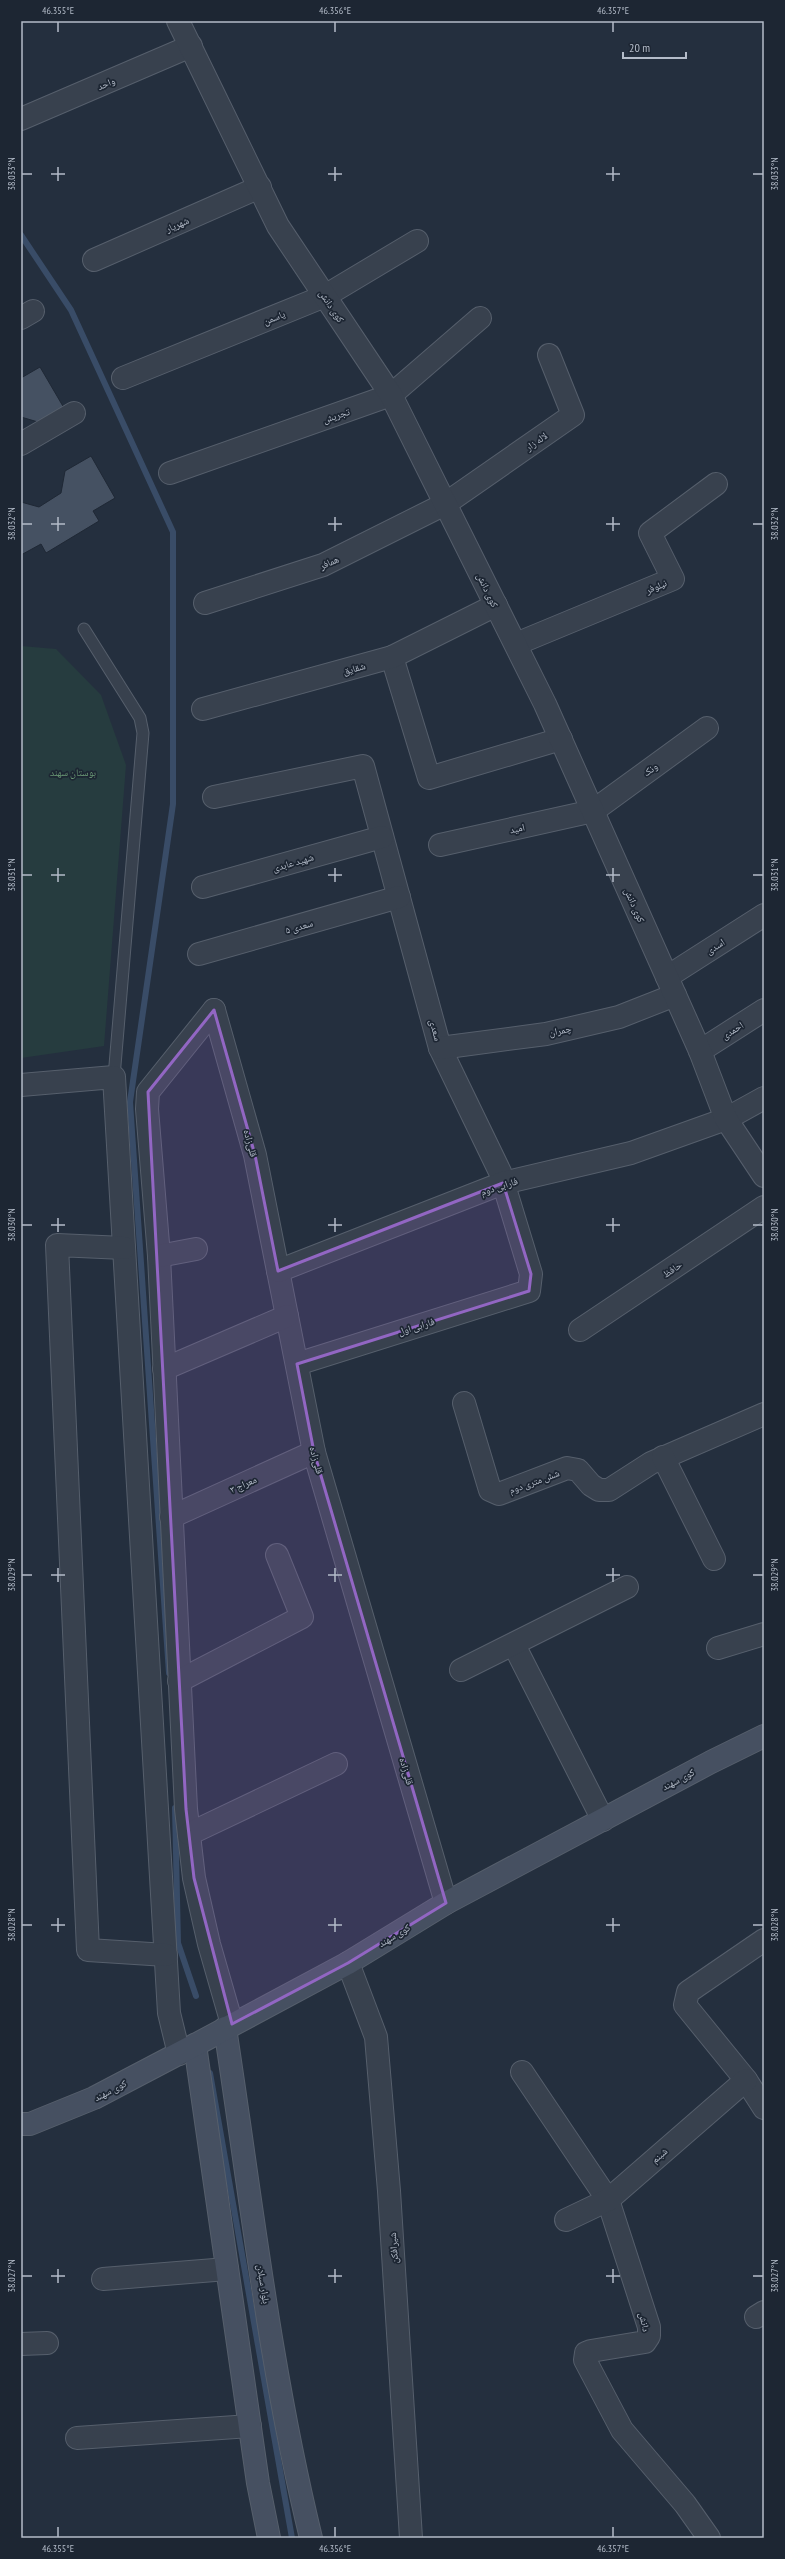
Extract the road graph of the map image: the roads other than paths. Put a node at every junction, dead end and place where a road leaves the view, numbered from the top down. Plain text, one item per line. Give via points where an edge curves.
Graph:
1 (178, 21) edge
2 (191, 46) junction
3 (21, 119) edge
4 (260, 187) junction
5 (418, 240) dead end
6 (94, 260) dead end
7 (325, 296) junction
8 (480, 318) dead end
9 (549, 355) dead end
10 (123, 378) dead end
11 (391, 395) junction
12 (74, 413) dead end
13 (21, 444) edge
14 (170, 474) dead end
15 (716, 484) dead end
16 (446, 504) junction
17 (205, 603) dead end
18 (496, 605) junction
19 (84, 629) dead end
20 (516, 644) junction
21 (392, 657) junction
22 (203, 708) dead end
23 (707, 728) dead end
24 (561, 739) junction
25 (214, 797) dead end
26 (593, 811) junction
27 (382, 837) junction
28 (440, 846) dead end
29 (203, 887) dead end
30 (399, 897) junction
31 (764, 915) edge
32 (199, 954) dead end
33 (671, 986) junction
34 (764, 1010) edge
35 (440, 1048) junction
36 (700, 1051) junction
37 (114, 1077) junction
38 (21, 1085) edge
39 (764, 1098) edge
40 (726, 1119) junction
41 (764, 1176) edge
42 (503, 1183) junction
43 (764, 1207) edge
44 (124, 1248) junction
45 (196, 1249) dead end
46 (159, 1256) junction
47 (278, 1271) junction
48 (531, 1285) joint
49 (287, 1316) junction
50 (580, 1330) dead end
51 (297, 1364) junction
52 (164, 1369) junction
53 (464, 1403) dead end
54 (764, 1414) edge
55 (314, 1452) junction
56 (663, 1457) junction
57 (171, 1517) junction
58 (277, 1555) dead end
59 (714, 1559) dead end
60 (627, 1587) dead end
61 (764, 1634) edge
62 (514, 1645) junction
63 (718, 1648) dead end
64 (461, 1670) dead end
65 (179, 1681) junction
66 (764, 1736) edge
67 (336, 1764) dead end
68 (603, 1820) junction
69 (189, 1834) junction
70 (446, 1903) junction
71 (764, 1940) edge
72 (166, 1955) junction
73 (348, 1963) junction
74 (229, 2026) junction
75 (187, 2049) junction
76 (522, 2072) dead end
77 (746, 2080) junction
78 (764, 2108) edge
79 (21, 2124) edge
80 (608, 2200) junction
81 (566, 2220) dead end
82 (227, 2269) junction
83 (103, 2279) dead end
84 (47, 2343) dead end
85 (21, 2344) edge
86 (250, 2426) junction
87 (77, 2438) dead end
88 (268, 2538) edge
89 (311, 2538) edge
90 (411, 2538) edge
91 (708, 2538) edge

1 - 2 street, کوی دانش
2 - 3 street, واحد
2 - 4 street, کوی دانش
4 - 6 street, شهریار
4 - 7 street, کوی دانش via 278,226
5 - 7 street, یاسمن
7 - 10 street, یاسمن
7 - 11 street, کوی دانش
8 - 11 street, تجریش
9 - 16 street, لاله زار via 574,415
11 - 14 street, تجریش
11 - 16 street, کوی دانش
12 - 13 street
15 - 20 street, نیلوفر via 650,533 673,579
16 - 17 street, همافر via 323,565
16 - 18 street, کوی دانش
18 - 20 street, کوی دانش
18 - 21 street, شقایق
19 - 37 lane via 140,718 143,733
20 - 24 street, کوی دانش
21 - 22 street, شقایق
21 - 24 street via 429,778
23 - 26 street, ونک
24 - 26 street, کوی دانش
25 - 27 street, سعدی via 363,766
26 - 28 street, امید
26 - 33 street, کوی دانش
27 - 29 street, شهید عابدی
27 - 30 street, سعدی
30 - 32 street, سعدی ۵
30 - 35 street, سعدی
31 - 33 street, اسدی
33 - 35 street, چمران via 612,1019 546,1034
33 - 36 street, کوی دانش
34 - 36 street, احمدی
35 - 42 street, سعدی
36 - 40 street, کوی دانش
37 - 38 street
37 - 44 street
39 - 40 street, فارابی دوم
40 - 41 street, کوی دانش
40 - 42 street, فارابی دوم via 631,1153
42 - 47 street, فارابی دوم
42 - 48 street, سعدی via 531,1274
43 - 50 street, حافظ
44 - 72 street
44 - 72 street via 57,1245 88,1950
45 - 46 street
46 - 47 street, قلی‌زاده via 147,1109 148,1092 214,1010 255,1155
46 - 52 street
47 - 49 street, قلی‌زاده
48 - 51 street, فارابی اول via 529,1291
49 - 51 street, قلی‌زاده
49 - 52 street
51 - 55 street, قلی‌زاده
52 - 57 street
53 - 56 street, شش متری دوم via 490,1490 494,1493 499,1494 567,1468 578,1470 599,1490 609,1490
54 - 56 street, شش متری دوم
55 - 57 street, معراج ۳
55 - 70 street, قلی‌زاده
56 - 59 street
57 - 65 street
58 - 65 street via 302,1617
60 - 62 street
61 - 63 street
62 - 64 street
62 - 68 street
65 - 69 street
66 - 68 main road, کوی سهند
67 - 69 street
68 - 70 main road, کوی سهند
69 - 74 street via 194,1878
70 - 73 main road, کوی سهند
71 - 77 street via 688,1992 685,2005
72 - 75 street via 170,2013
73 - 74 main road, کوی سهند
73 - 90 street, شیر‌افکن via 376,2037 390,2191
74 - 75 main road, کوی سهند
74 - 89 main road, بلوار سبلان via 281,2392
75 - 79 main road, کوی سهند via 94,2098 30,2124
75 - 82 main road
76 - 80 street, دانش
77 - 78 street
77 - 80 street, شبنم
80 - 81 street, شبنم
80 - 91 street, دانش via 649,2327 649,2336 645,2342 591,2351 586,2354 585,2360 622,2430 685,2504
82 - 83 street
82 - 86 main road
84 - 85 street
86 - 87 street
86 - 88 main road

